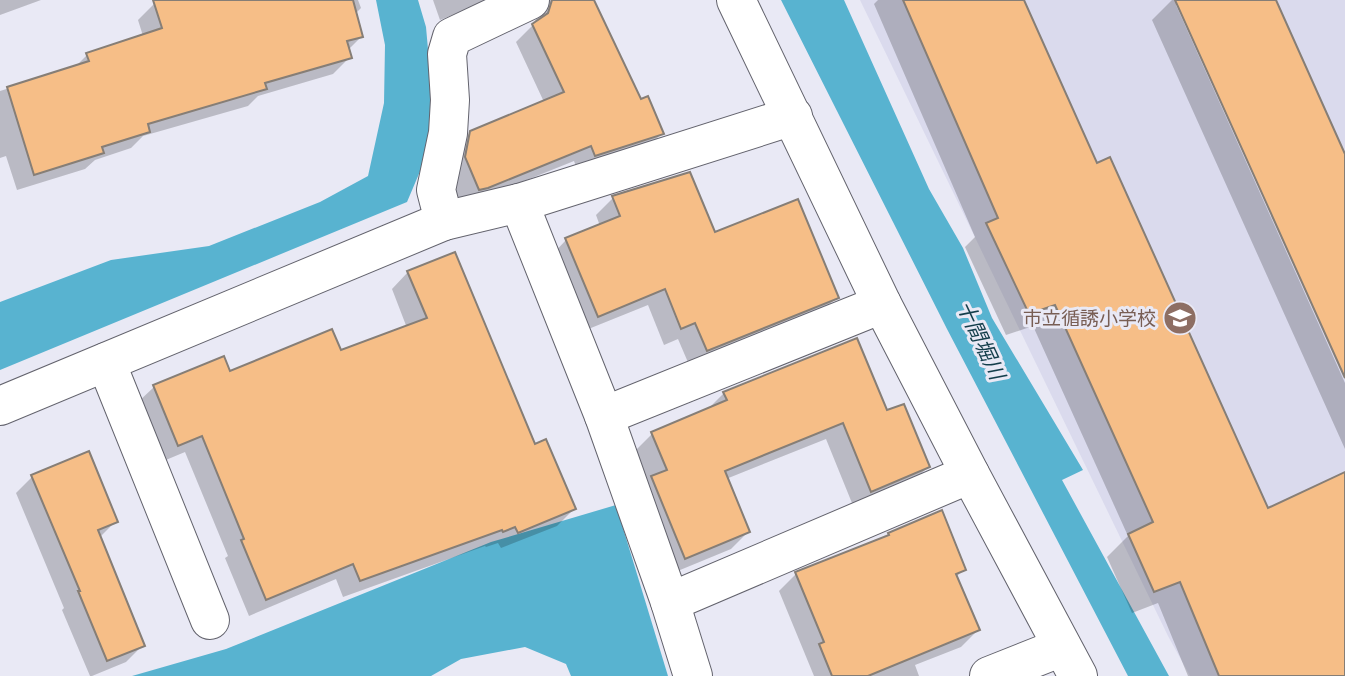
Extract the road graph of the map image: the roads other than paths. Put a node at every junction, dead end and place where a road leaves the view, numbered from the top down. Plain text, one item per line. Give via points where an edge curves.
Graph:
1 (530, 0) edge
2 (736, 0) edge
3 (793, 116) junction
4 (519, 202) junction
5 (444, 220) junction
6 (882, 304) junction
7 (106, 362) junction
8 (0, 406) edge
9 (604, 416) junction
10 (970, 474) junction
11 (670, 602) junction
12 (209, 620) dead end
13 (1070, 661) edge
14 (692, 676) edge
15 (989, 676) edge

1 - 5 street via 452,37 447,54 448,133 436,190
2 - 3 street
3 - 4 street
3 - 6 street
4 - 5 street
4 - 9 street
5 - 7 street
6 - 9 street
6 - 10 street
7 - 8 street
7 - 12 street
9 - 11 street
10 - 11 street
10 - 13 street
11 - 14 street
13 - 15 street

